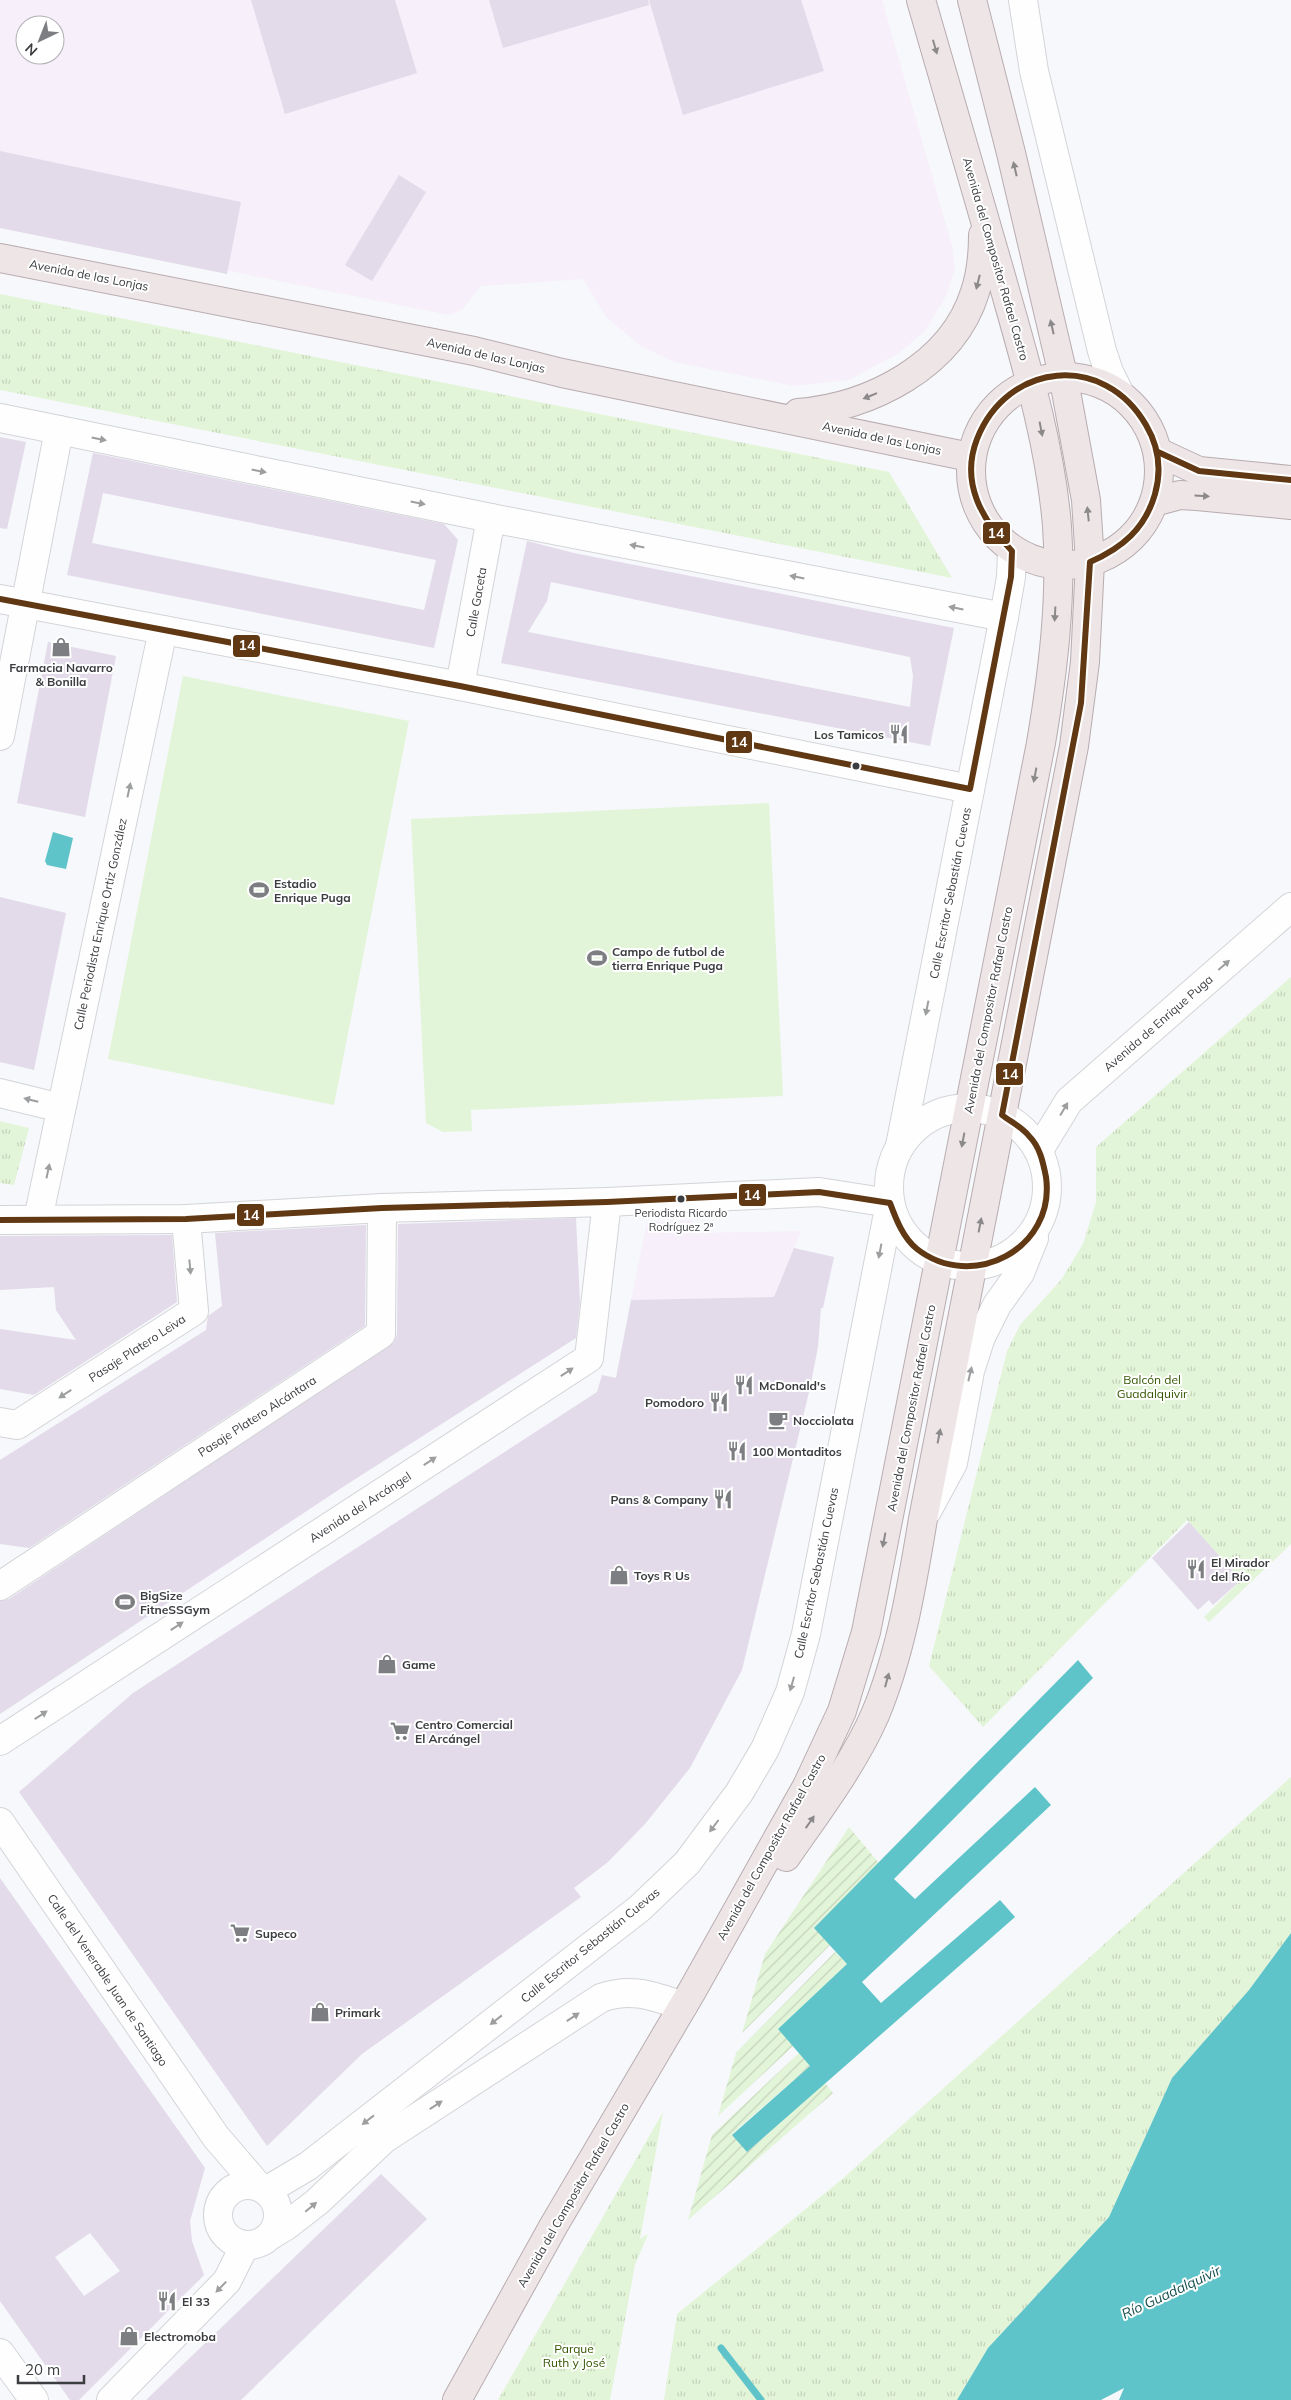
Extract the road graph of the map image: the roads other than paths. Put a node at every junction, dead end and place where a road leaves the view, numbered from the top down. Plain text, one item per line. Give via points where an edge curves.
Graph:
1 (921, 0) edge
2 (972, 0) edge
3 (1023, 0) edge
4 (984, 216) junction
5 (0, 258) edge
6 (1063, 375) junction
7 (1031, 381) junction
8 (1119, 392) junction
9 (771, 414) junction
10 (0, 418) edge
11 (60, 430) junction
12 (1158, 452) junction
13 (970, 458) junction
14 (1291, 480) edge
15 (1154, 502) junction
16 (1291, 505) edge
17 (491, 518) junction
18 (1012, 551) junction
19 (1090, 562) junction
20 (1058, 565) junction
21 (12, 601) edge
22 (1004, 617) junction
23 (163, 630) junction
24 (460, 686) junction
25 (0, 736) edge
26 (970, 789) junction
27 (1291, 907) edge
28 (0, 1093) edge
29 (969, 1107) junction
30 (61, 1108) junction
31 (1002, 1115) junction
32 (900, 1146) junction
33 (1039, 1150) junction
34 (607, 1202) junction
35 (890, 1203) junction
36 (382, 1208) junction
37 (38, 1219) junction
38 (186, 1219) junction
39 (0, 1220) edge
40 (1037, 1229) junction
41 (940, 1262) junction
42 (972, 1267) junction
43 (0, 1422) edge
44 (922, 1519) junction
45 (0, 1563) edge
46 (27, 1568) junction
47 (0, 1586) edge
48 (0, 1742) edge
49 (0, 1822) edge
50 (687, 1999) junction
51 (216, 2137) junction
52 (262, 2189) junction
53 (226, 2194) junction
54 (271, 2235) junction
55 (244, 2245) junction
56 (0, 2353) edge
57 (34, 2400) edge
58 (111, 2400) edge
59 (457, 2400) edge

1 -> 4 main road, Avenida del Compositor Rafael Castro
6 -> 2 main road, Avenida del Compositor Rafael Castro
3 - 8 street via 1034,71 1100,342
4 - 7 main road, Avenida del Compositor Rafael Castro
4 -> 9 main road via 983,252 975,294 967,312 939,350 901,381 862,400 810,412
5 - 9 main road, Avenida de las Lonjas via 474,350 562,373
6 - 7 main road
6 - 8 main road via 1098,383
19 -> 6 main road, Avenida del Compositor Rafael Castro via 1086,500
7 - 13 main road via 992,410
7 -> 20 main road, Avenida del Compositor Rafael Castro via 1054,500
8 - 12 main road via 1143,419
9 - 13 main road, Avenida de las Lonjas
10 - 11 street
11 -> 17 street
11 - 21 street
12 - 14 main road via 1199,471
12 - 15 main road via 1161,475
13 - 18 main road via 974,499 994,532
15 -> 16 main road via 1197,496
15 - 19 main road via 1139,529 1125,544
22 -> 17 street
17 - 24 street, Calle Gaceta
18 - 20 main road via 1045,564
18 - 22 street, Calle Escritor Sebastián Cuevas
19 - 20 main road
19 - 31 main road, Avenida del Compositor Rafael Castro via 1081,703
20 -> 29 main road, Avenida del Compositor Rafael Castro via 1044,724
21 - 23 street
21 - 25 street
22 - 26 street, Calle Escritor Sebastián Cuevas
23 - 24 street
30 -> 23 street, Calle Periodista Enrique Ortiz González
24 - 26 street
26 -> 32 street, Calle Escritor Sebastián Cuevas
33 -> 27 street, Avenida de Enrique Puga via 1069,1101
30 -> 28 street
29 - 31 street
29 - 32 street via 940,1112 917,1125
29 -> 41 main road, Avenida del Compositor Rafael Castro
37 -> 30 street, Calle Periodista Enrique Ortiz González
31 - 33 street, Avenida del Compositor Rafael Castro via 1027,1133
42 -> 31 main road, Avenida del Compositor Rafael Castro
32 - 35 street via 888,1184
33 - 40 street, Avenida del Compositor Rafael Castro via 1048,1176 1047,1203
34 - 35 street via 819,1192
34 - 36 street
48 -> 34 street, Avenida del Arcángel via 589,1358
35 - 41 street via 900,1228 917,1249
35 -> 52 street, Calle Escritor Sebastián Cuevas via 806,1634 790,1692 765,1749 739,1793 687,1863 640,1908 308,2166
36 - 38 street
36 - 46 street, Pasaje Platero Alcántara via 381,1334
37 - 38 street
37 - 39 street
38 -> 43 street, Pasaje Platero Leiva via 194,1311 17,1425
40 - 42 street via 1020,1249 1004,1259
44 -> 40 street, Avenida del Compositor Rafael Castro via 953,1463 970,1371 981,1337 997,1305 1020,1273
41 - 42 street
41 -> 50 main road, Avenida del Compositor Rafael Castro via 866,1632 852,1683 807,1786
44 -> 42 main road, Avenida del Compositor Rafael Castro
50 -> 44 main road, Avenida del Compositor Rafael Castro via 825,1800 874,1716 885,1690 909,1600
45 - 46 street
46 - 47 street, Pasaje Platero Alcántara
49 - 51 street, Calle del Venerable Juan de Santiago
54 -> 50 street via 317,2202 384,2139 601,1998 626,1992
50 - 59 main road, Avenida del Compositor Rafael Castro via 554,2225
51 - 52 street, Calle del Venerable Juan de Santiago
51 - 53 street, Calle del Venerable Juan de Santiago via 224,2164
52 - 53 street via 242,2185
52 - 54 street via 273,2198 278,2216
53 - 55 street via 218,2211 222,2229 235,2242
54 - 55 street via 263,2241
55 -> 58 street via 227,2281
56 - 57 street

